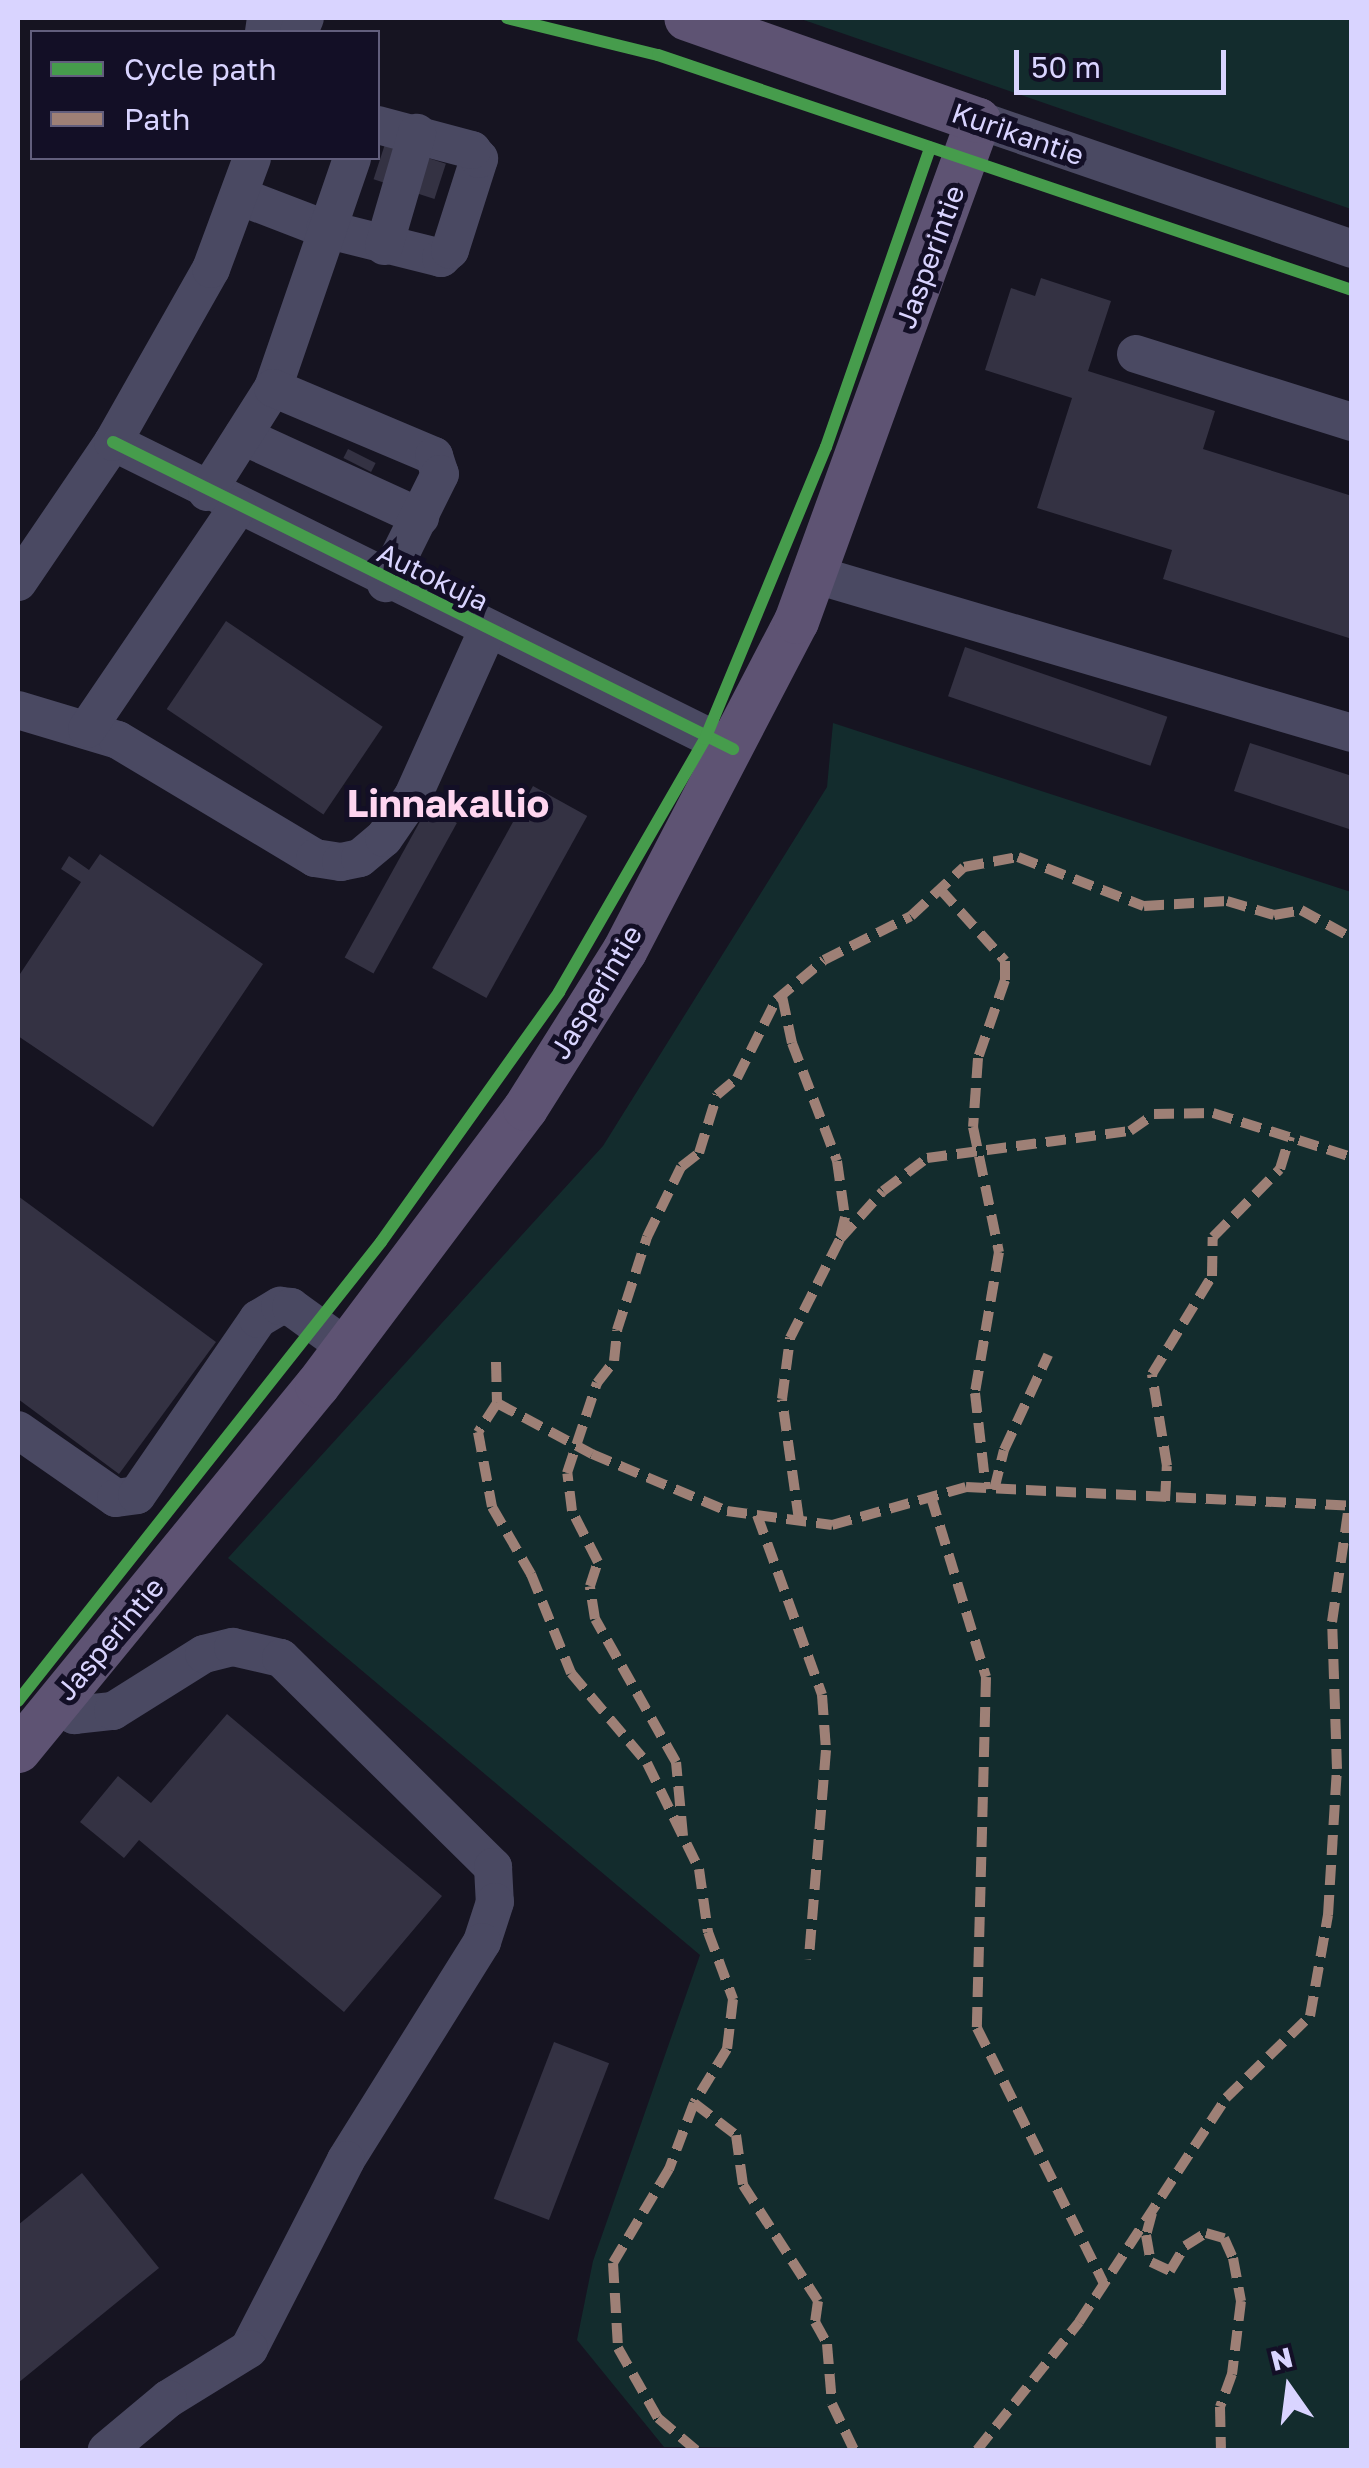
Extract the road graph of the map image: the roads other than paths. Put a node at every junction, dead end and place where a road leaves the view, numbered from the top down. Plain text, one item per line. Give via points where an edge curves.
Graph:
1 (686, 18) edge
2 (978, 120) junction
3 (380, 125) edge
4 (417, 133) junction
5 (251, 160) edge
6 (351, 160) edge
7 (239, 196) junction
8 (325, 229) junction
9 (384, 246) junction
10 (1352, 249) edge
11 (1136, 354) dead end
12 (273, 388) junction
13 (1352, 422) edge
14 (243, 436) junction
15 (113, 442) junction
16 (222, 500) junction
17 (420, 516) junction
18 (813, 574) junction
19 (18, 582) edge
20 (386, 583) junction
21 (487, 630) junction
22 (18, 710) edge
23 (87, 729) junction
24 (1352, 733) edge
25 (733, 749) junction
26 (346, 1348) junction
27 (18, 1430) edge
28 (31, 1724) edge
29 (107, 2450) edge

1 - 2 main road, Kurikantie
2 - 10 street, Kurikantie
2 - 18 main road, Jasperintie
3 - 4 street
4 - 9 street
4 - 9 street via 472,150 478,169 450,250 441,258
5 - 7 street
6 - 8 street
7 - 8 street
7 - 15 street via 211,269
8 - 9 street
8 - 12 street
11 - 13 street
12 - 14 street
12 - 17 street via 434,456 440,474
14 - 16 street
14 - 17 street
15 - 16 street, Autokuja
15 - 19 street
16 - 20 street, Autokuja
16 - 23 street
17 - 20 street
18 - 24 street
18 - 25 main road, Jasperintie
20 - 21 street, Autokuja
21 - 23 street via 413,796 384,838 360,858 315,858 118,740
21 - 25 street, Autokuja
22 - 23 street
25 - 26 main road, Jasperintie via 624,951 525,1108
26 - 27 street via 292,1307 258,1319 137,1495 116,1498
26 - 28 main road, Jasperintie
28 - 29 street via 113,1712 204,1654 233,1647 280,1658 493,1867 495,1902 482,1942 346,2160 249,2349 168,2399

